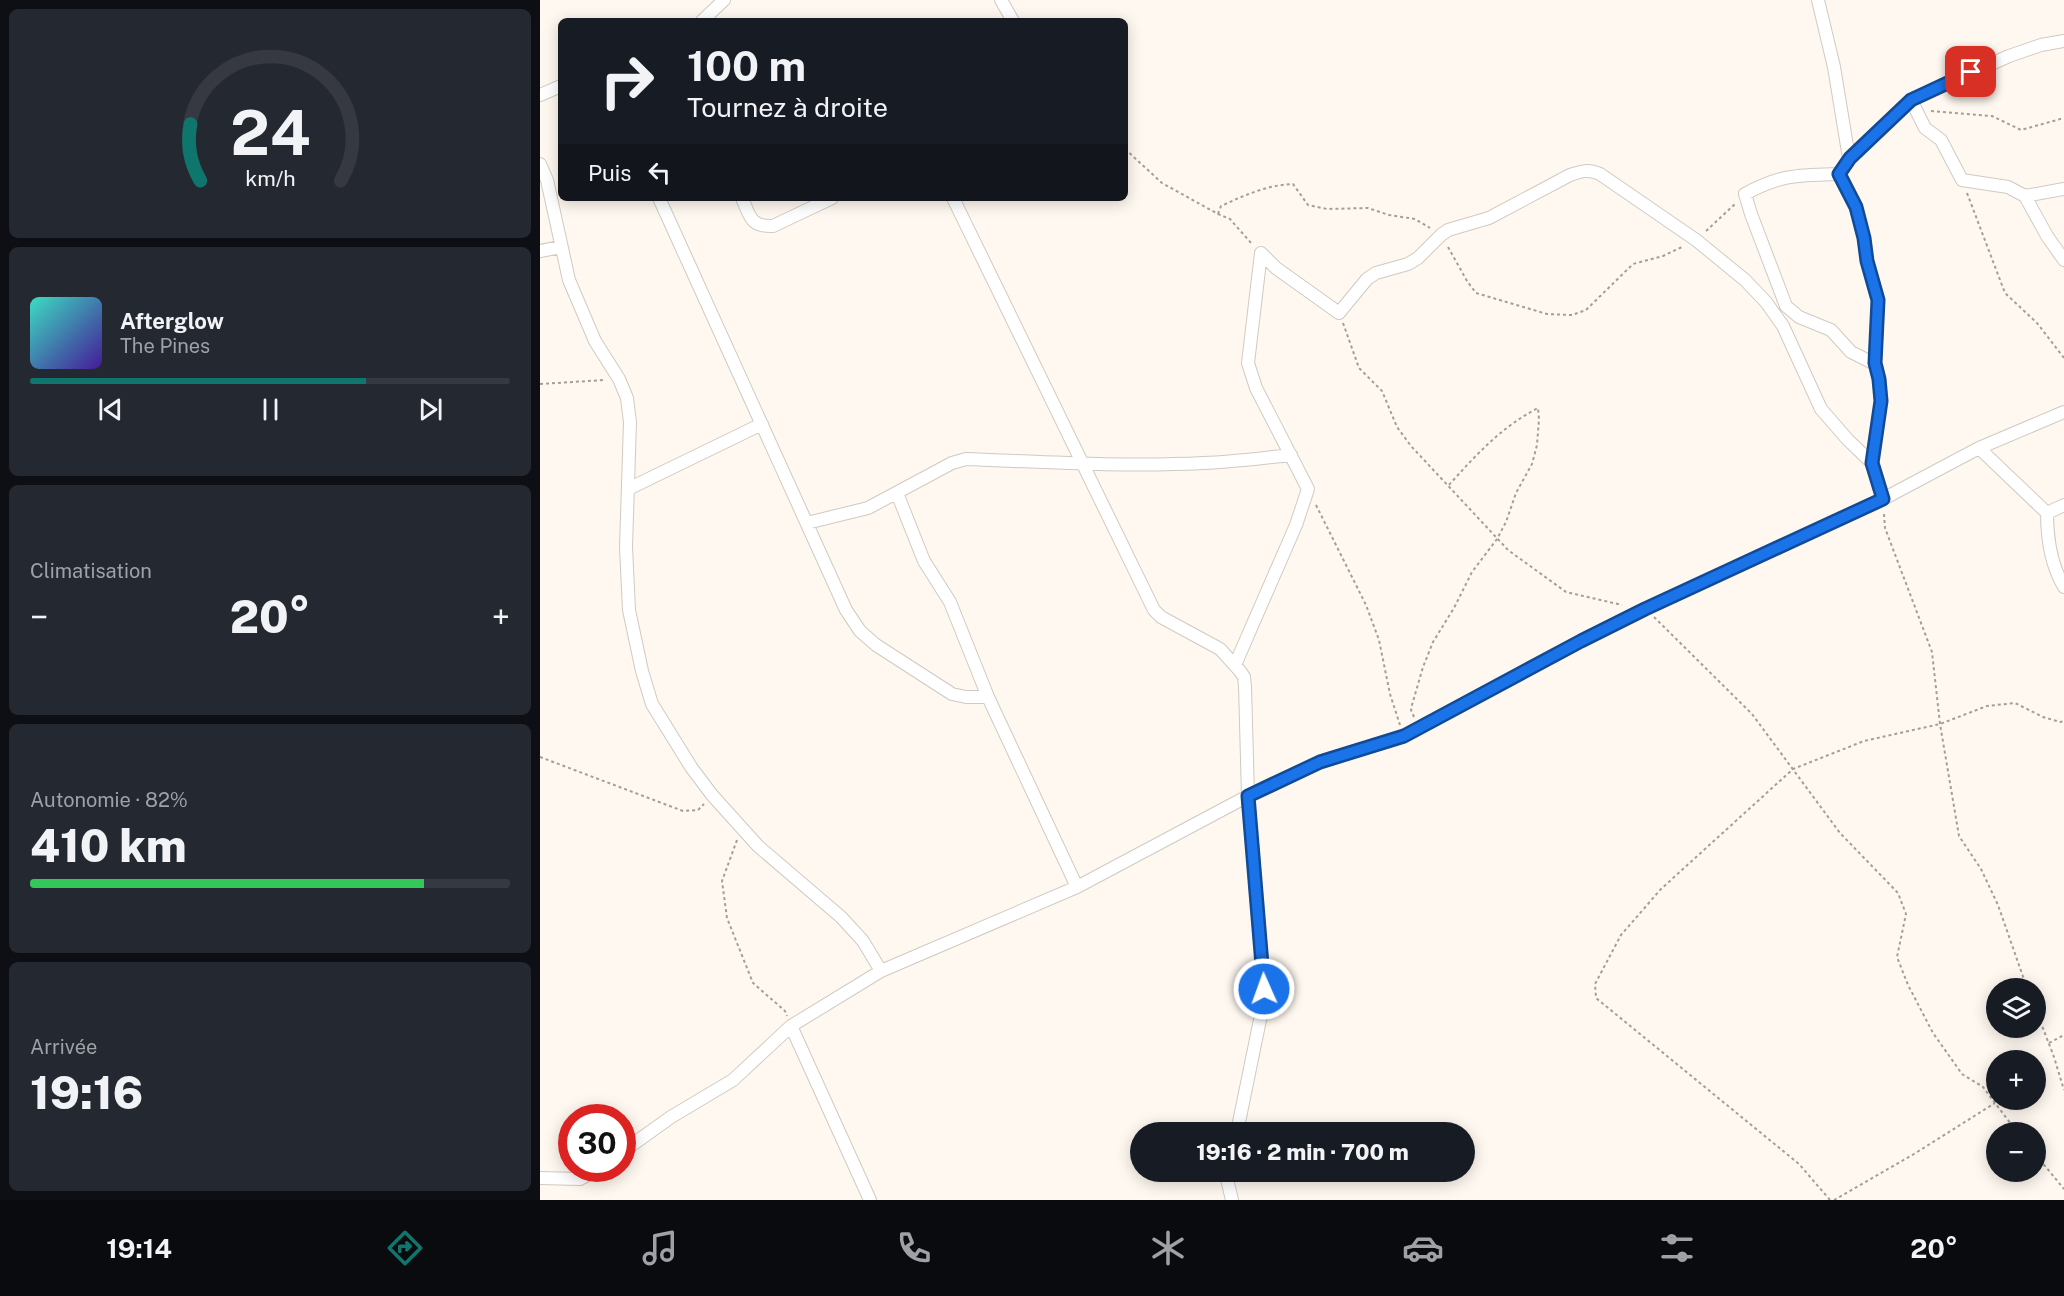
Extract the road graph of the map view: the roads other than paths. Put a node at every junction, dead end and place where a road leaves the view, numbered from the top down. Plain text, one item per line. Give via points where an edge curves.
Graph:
1 (724, 0) edge
2 (1001, 0) edge
3 (1818, 0) edge
4 (705, 18) edge
5 (1011, 18) edge
6 (2064, 41) edge
7 (558, 87) edge
8 (540, 95) edge
9 (1913, 104) junction
10 (1850, 158) junction
11 (540, 164) edge
12 (1839, 174) junction
13 (2064, 189) edge
14 (2025, 196) junction
15 (660, 201) edge
16 (743, 201) edge
17 (826, 201) edge
18 (954, 201) edge
19 (561, 247) junction
20 (540, 251) edge
21 (2064, 260) edge
22 (1875, 363) junction
23 (2064, 412) edge
24 (762, 424) junction
25 (1980, 447) junction
26 (1291, 455) junction
27 (1082, 463) junction
28 (1872, 463) junction
29 (628, 489) junction
30 (897, 493) junction
31 (1883, 499) junction
32 (2064, 506) edge
33 (2047, 513) junction
34 (807, 523) junction
35 (2064, 586) edge
36 (1235, 664) junction
37 (988, 697) junction
38 (1248, 796) junction
39 (1077, 887) junction
40 (881, 971) junction
41 (790, 1026) junction
42 (1239, 1122) edge
43 (636, 1142) edge
44 (540, 1178) edge
45 (558, 1178) edge
46 (1228, 1182) edge
47 (870, 1200) edge
48 (1232, 1200) edge

1 - 4 street
2 - 5 street
3 - 10 street
6 - 9 street via 2009,56
7 - 8 street
9 - 10 street
9 - 14 street via 1925,128 1941,140 1962,180 2008,187
10 - 12 street
11 - 19 street
12 - 22 street via 1856,207 1878,300
12 - 22 street via 1788,176 1745,194 1786,306 1799,317 1831,330 1851,352
13 - 14 street
14 - 21 street
15 - 24 street
16 - 17 street via 751,218 763,227
18 - 27 street
19 - 20 street
19 - 29 street via 569,280 595,341 627,398
22 - 28 street via 1881,401
23 - 25 street
24 - 29 street
24 - 34 street
25 - 31 street
25 - 33 street
26 - 27 street via 1206,463
26 - 28 street via 1248,363 1260,253 1339,313 1367,279 1408,264 1441,235 1489,218 1570,175 1591,171 1696,240 1745,280 1783,326 1821,409
26 - 36 street via 1308,489
27 - 30 street via 966,459
27 - 36 street via 1154,610 1220,650
28 - 31 street
29 - 40 street via 629,610 652,704 691,767 741,829 842,916
30 - 34 street via 855,513
30 - 37 street via 924,561 950,602
31 - 38 street via 1645,609 1404,736 1320,762
32 - 33 street
33 - 35 street via 2047,534 2057,576
34 - 37 street via 846,610 860,631 952,694
36 - 38 street via 1245,686
37 - 39 street
38 - 39 street
38 - 42 street via 1264,989
39 - 40 street
40 - 41 street
41 - 43 street via 733,1080
41 - 47 street
44 - 45 street
46 - 48 street

